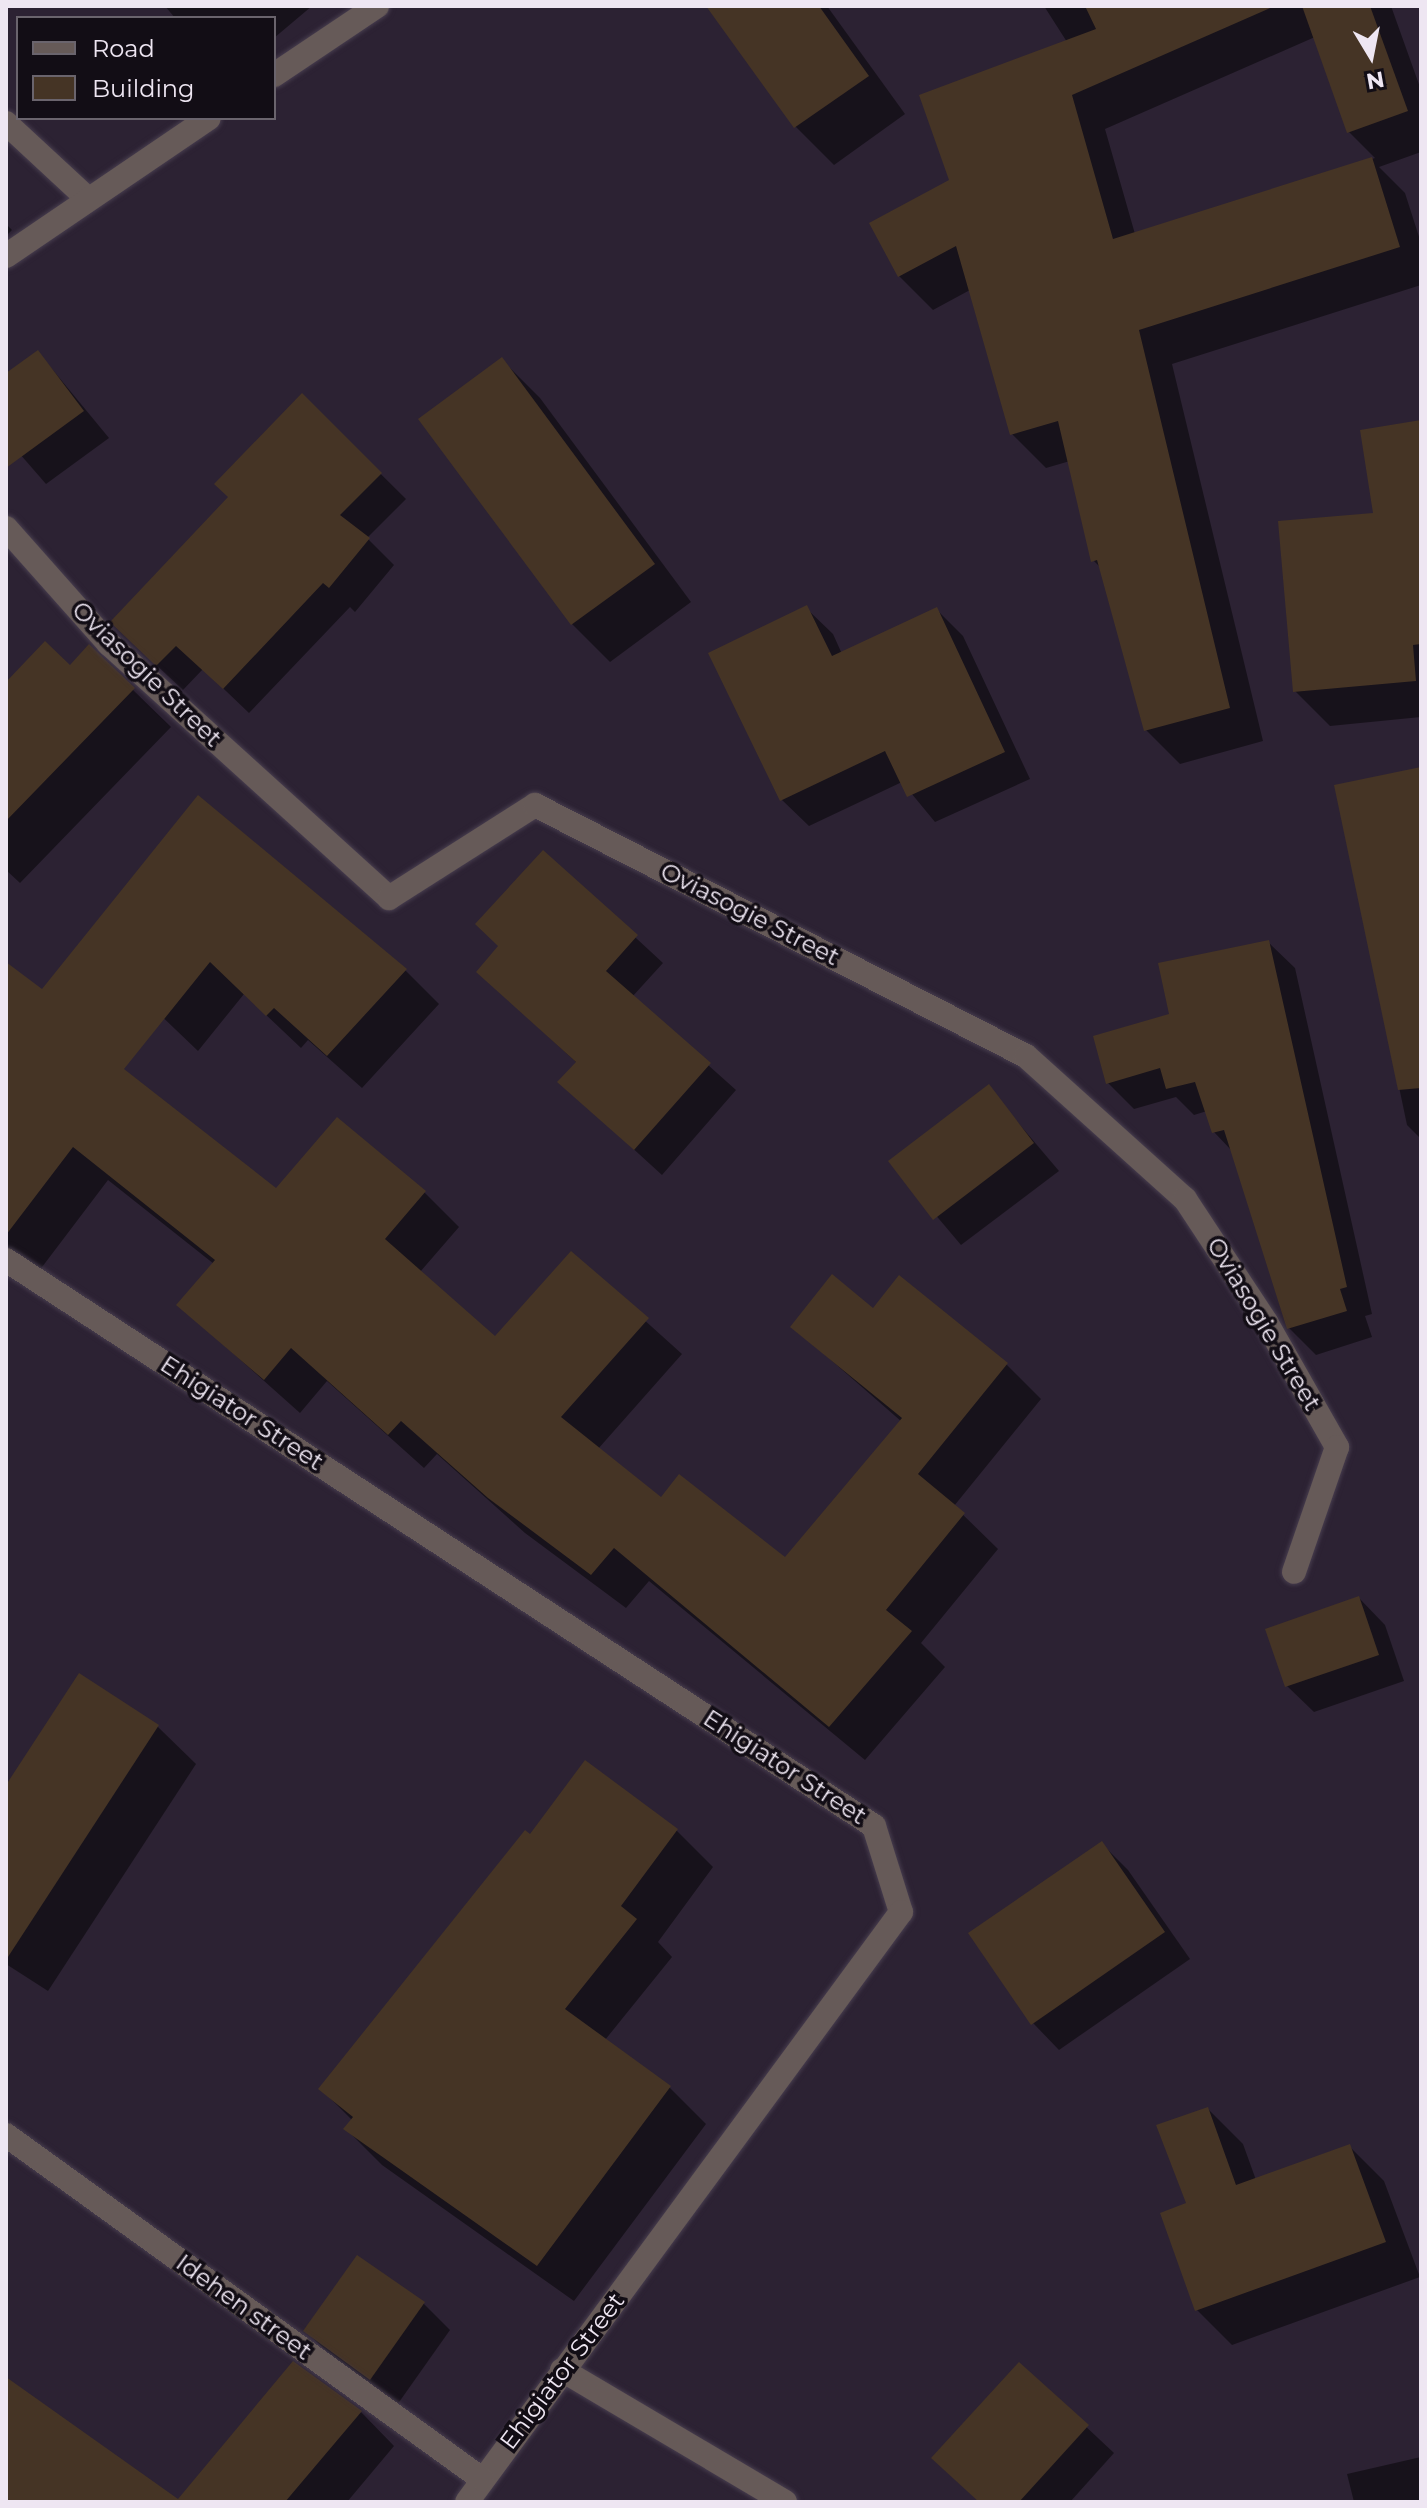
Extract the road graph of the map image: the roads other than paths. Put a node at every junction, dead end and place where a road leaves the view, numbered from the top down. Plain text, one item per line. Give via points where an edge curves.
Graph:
1 (377, 6) edge
2 (276, 74) edge
3 (206, 120) edge
4 (6, 123) edge
5 (88, 199) junction
6 (6, 256) edge
7 (6, 528) edge
8 (6, 1260) edge
9 (1294, 1572) dead end
10 (6, 2135) edge
11 (562, 2370) junction
12 (482, 2479) junction
13 (467, 2502) edge
14 (785, 2502) edge

1 - 2 street
3 - 5 street
4 - 5 street
5 - 6 street
7 - 9 street, Oviasogie Street via 109,644 389,898 535,805 1026,1056 1185,1199 1266,1322 1337,1447
8 - 11 street, Ehigiator Street via 874,1826 901,1912
10 - 12 street, Idehen street
11 - 12 street, Ehigiator Street
11 - 14 street
12 - 13 street, Ehigiator Street

